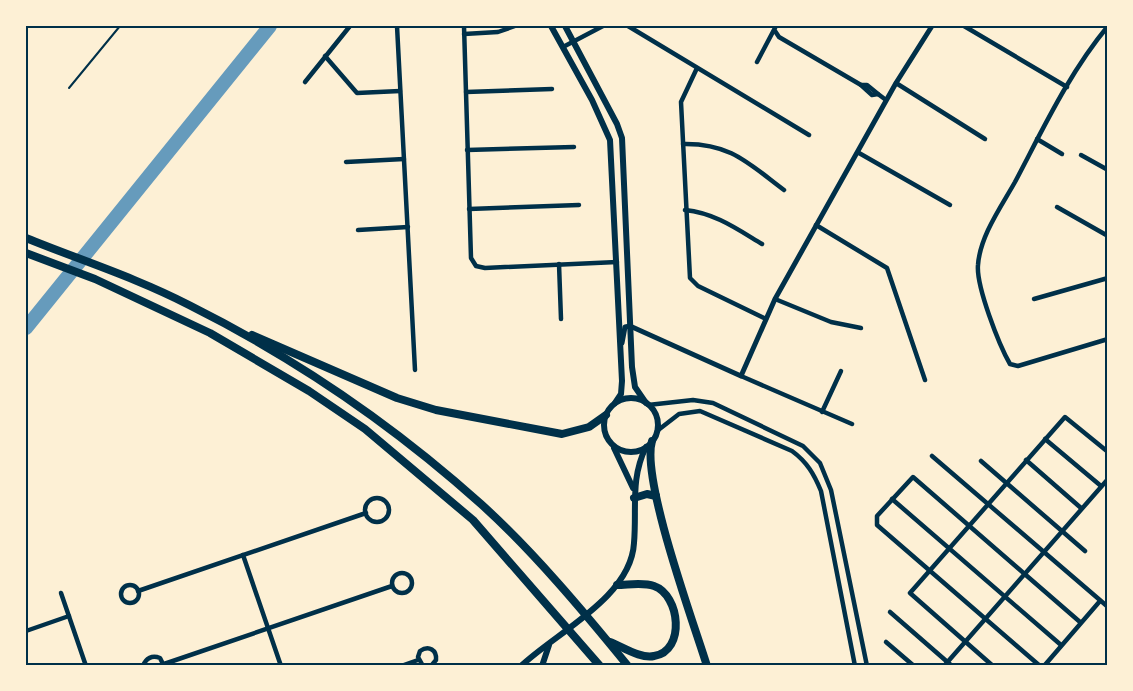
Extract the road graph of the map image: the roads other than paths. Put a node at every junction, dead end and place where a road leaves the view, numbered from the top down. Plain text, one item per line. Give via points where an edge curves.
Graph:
1 (120, 26) edge
2 (350, 26) edge
3 (398, 26) edge
4 (464, 26) edge
5 (515, 26) edge
6 (551, 26) edge
7 (565, 26) edge
8 (603, 26) edge
9 (628, 26) edge
10 (932, 26) edge
11 (964, 26) edge
12 (1107, 26) edge
13 (775, 28) edge
14 (464, 34) junction
15 (573, 41) junction
16 (563, 47) junction
17 (325, 56) junction
18 (757, 62) dead end
19 (697, 68) junction
20 (305, 82) dead end
21 (896, 83) junction
22 (1067, 87) junction
23 (69, 88) dead end
24 (552, 89) dead end
25 (400, 91) junction
26 (466, 92) junction
27 (886, 100) junction
28 (809, 135) dead end
29 (985, 140) dead end
30 (1037, 140) junction
31 (683, 144) junction
32 (574, 147) dead end
33 (467, 150) junction
34 (859, 153) junction
35 (1062, 154) dead end
36 (1081, 155) dead end
37 (404, 159) junction
38 (346, 162) dead end
39 (1107, 170) edge
40 (784, 190) dead end
41 (579, 205) dead end
42 (950, 205) dead end
43 (1057, 207) dead end
44 (469, 209) junction
45 (685, 210) junction
46 (816, 225) junction
47 (408, 227) junction
48 (358, 230) dead end
49 (1107, 236) edge
50 (26, 238) edge
51 (762, 244) dead end
52 (627, 250) junction
53 (26, 253) edge
54 (617, 262) junction
55 (559, 264) junction
56 (628, 273) junction
57 (1107, 278) edge
58 (776, 299) junction
59 (1034, 299) dead end
60 (619, 303) junction
61 (629, 304) junction
62 (561, 319) dead end
63 (766, 319) junction
64 (229, 326) junction
65 (630, 326) junction
66 (861, 328) dead end
67 (1107, 339) edge
68 (621, 348) junction
69 (415, 370) dead end
70 (841, 371) dead end
71 (741, 376) junction
72 (925, 380) dead end
73 (615, 403) junction
74 (647, 404) junction
75 (822, 412) junction
76 (606, 415) junction
77 (852, 424) dead end
78 (657, 431) junction
79 (1045, 439) junction
80 (649, 444) junction
81 (612, 445) junction
82 (1107, 452) edge
83 (932, 456) dead end
84 (1026, 460) junction
85 (981, 461) dead end
86 (1107, 479) edge
87 (1006, 482) junction
88 (1101, 486) junction
89 (634, 495) junction
90 (656, 496) junction
91 (892, 499) junction
92 (987, 504) junction
93 (1081, 508) junction
94 (366, 513) junction
95 (968, 526) junction
96 (1062, 530) junction
97 (949, 548) junction
98 (1085, 551) dead end
99 (1043, 552) junction
100 (243, 555) junction
101 (930, 571) junction
102 (1024, 574) junction
103 (617, 585) junction
104 (392, 586) junction
105 (138, 591) junction
106 (61, 593) dead end
107 (1006, 597) junction
108 (1100, 601) junction
109 (1107, 607) edge
110 (890, 612) dead end
111 (69, 616) junction
112 (985, 618) junction
113 (1080, 622) junction
114 (268, 629) junction
115 (26, 631) edge
116 (607, 641) junction
117 (965, 641) junction
118 (552, 642) junction
119 (886, 642) dead end
120 (1061, 645) junction
121 (418, 660) junction
122 (945, 664) edge
123 (164, 665) edge
124 (86, 666) edge
125 (143, 666) edge
126 (281, 666) edge
127 (401, 666) edge
128 (423, 666) edge
129 (431, 666) edge
130 (521, 666) edge
131 (542, 666) edge
132 (600, 666) edge
133 (628, 666) edge
134 (707, 666) edge
135 (855, 666) edge
136 (867, 666) edge
137 (914, 666) edge
138 (952, 666) edge
139 (993, 666) edge
140 (1042, 666) edge

1 - 23 lane
2 - 17 street
3 - 25 street
4 - 14 street
5 - 14 street via 498,32
6 - 16 main road
7 - 15 main road
8 - 15 street
9 - 19 street
10 - 21 street
11 - 22 street
12 - 22 street via 1086,52
13 - 18 street
13 - 27 street via 779,37 867,85
14 - 26 street
15 - 16 street
15 - 52 main road via 622,138
16 - 54 main road via 610,140
17 - 20 street
17 - 25 street via 357,93
19 - 28 street
19 - 31 street via 681,102
21 - 27 street
21 - 29 street
22 - 30 street
24 - 26 street
25 - 37 street
26 - 33 street
27 - 34 street
30 - 35 street
30 - 67 street via 983,241 978,265 980,283 1010,364 1018,366
31 - 40 street via 704,143 731,152
31 - 45 street
32 - 33 street
33 - 44 street
34 - 42 street
34 - 46 street
36 - 39 street
37 - 38 street
37 - 47 street
41 - 44 street
43 - 49 street
44 - 55 street via 471,258 476,266
45 - 51 street via 719,218
45 - 63 street via 690,278 698,286
46 - 58 street
46 - 72 street via 887,268
47 - 48 street
47 - 69 street
50 - 64 highway via 188,304
52 - 54 main road
52 - 56 main road
53 - 132 highway via 174,315 252,356 365,429 473,520
54 - 55 street
54 - 56 main road
54 - 60 main road
55 - 62 street
56 - 61 main road
57 - 59 street
58 - 63 street
58 - 66 street via 831,322
60 - 61 main road via 625,307
60 - 68 main road
61 - 65 main road
63 - 71 street
64 - 76 highway via 397,399 436,410 562,434 589,428
64 - 116 highway via 375,417 482,505
65 - 68 street via 624,329
65 - 71 street
65 - 74 main road via 633,381
68 - 73 main road via 622,388
70 - 75 street
71 - 75 street
73 - 74 main road via 630,398
73 - 76 main road
74 - 78 main road via 657,419
74 - 136 street via 693,400 713,403 797,442 820,463 831,490
75 - 77 street
76 - 81 main road via 605,434
78 - 80 main road
78 - 135 street via 678,414 700,411 792,451 803,460 821,491
79 - 82 street via 1065,417
79 - 84 street
79 - 88 street
80 - 81 main road via 625,452
80 - 89 main road via 637,469
80 - 90 highway
81 - 89 main road via 625,467
83 - 92 street
84 - 87 street
84 - 93 street
85 - 87 street
86 - 88 street
87 - 92 street
87 - 96 street
88 - 93 street
89 - 90 highway
89 - 103 main road via 632,558
90 - 134 highway
91 - 95 street via 913,477
91 - 97 street
91 - 101 street via 877,516 877,525
92 - 95 street
92 - 99 street
93 - 96 street
94 - 94 street via 372,521 380,521 389,508 385,501 375,498 366,504
94 - 100 street
95 - 97 street
95 - 102 street
96 - 98 street
96 - 99 street
97 - 101 street
97 - 107 street
99 - 102 street
99 - 108 street
100 - 105 street
100 - 114 street
101 - 112 street
101 - 117 street via 910,593
102 - 107 street
102 - 113 street
103 - 116 highway via 654,586 668,596 676,621 675,636 654,657
103 - 118 main road
104 - 104 street via 396,592 406,592 412,585 411,578 399,573
104 - 114 street
105 - 105 street via 135,586 126,585 121,597 128,603 134,602
106 - 111 street
107 - 112 street
107 - 120 street
108 - 109 street
108 - 113 street
110 - 122 street
111 - 115 street
111 - 124 street
112 - 117 street
112 - 140 street
113 - 120 street
114 - 123 street
114 - 126 street
116 - 133 highway
117 - 122 street
117 - 139 street
118 - 130 main road
118 - 131 main road
119 - 137 street
120 - 140 street
121 - 127 street
121 - 128 street
121 - 129 street via 423,649 432,649 436,657
122 - 138 street
123 - 125 street via 160,658 153,657

